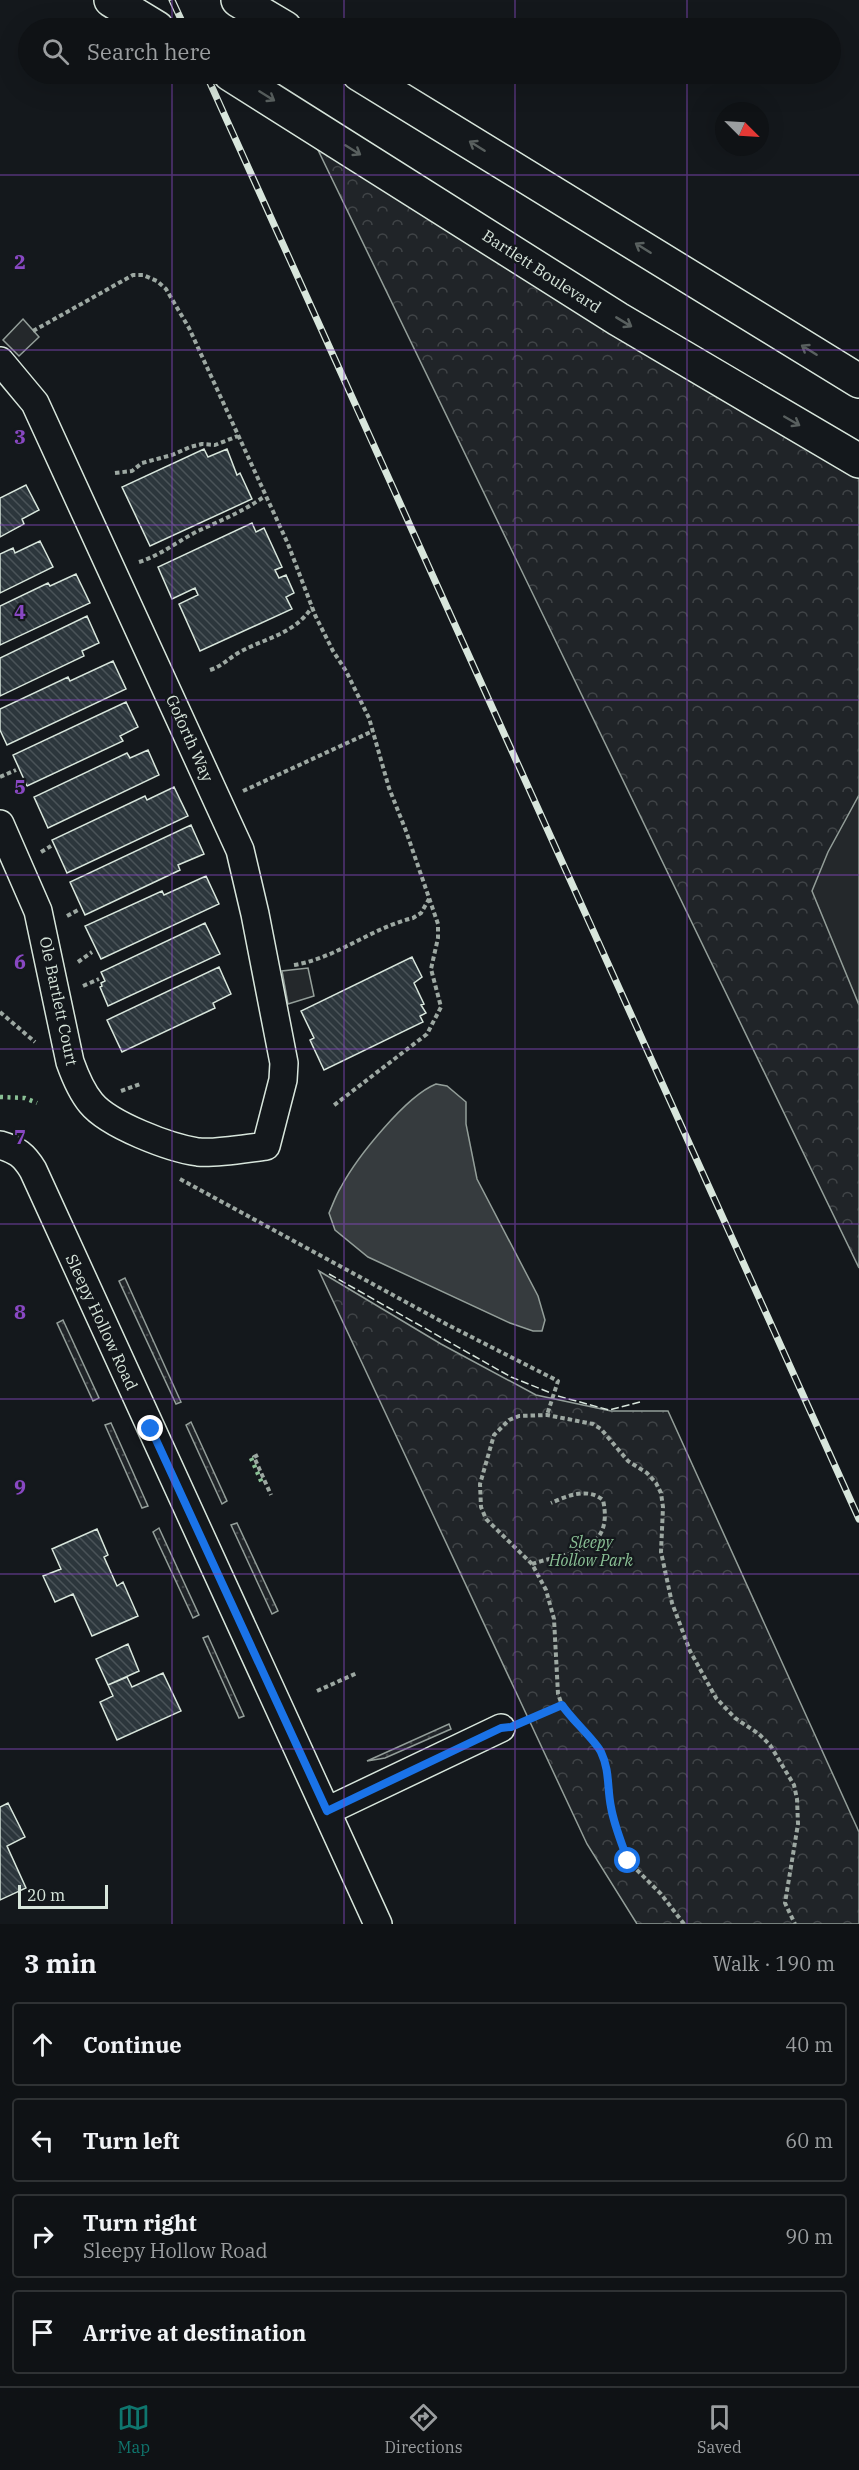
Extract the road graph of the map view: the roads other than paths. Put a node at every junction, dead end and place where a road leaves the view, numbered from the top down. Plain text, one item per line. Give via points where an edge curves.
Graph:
1 (111, 0) edge
2 (248, 6) edge
3 (141, 18) edge
4 (268, 18) edge
5 (246, 84) edge
6 (375, 84) edge
7 (0, 361) edge
8 (859, 381) edge
9 (859, 460) edge
10 (0, 824) edge
11 (266, 1146) joint
12 (8, 1147) edge
13 (501, 1728) road end
14 (327, 1811) junction
15 (378, 1924) edge

1 - 3 main road
2 - 4 main road
5 -> 9 main road, Bartlett Boulevard via 618,319
8 -> 6 main road
7 - 11 street, Goforth Way via 26,390 39,412 240,850 284,1063
10 - 11 street, Ole Bartlett Court via 38,911 70,1062 92,1104 146,1137 199,1152
12 - 14 street, Sleepy Hollow Road via 25,1157 33,1170
13 - 14 street
14 - 15 street, Sleepy Hollow Road

